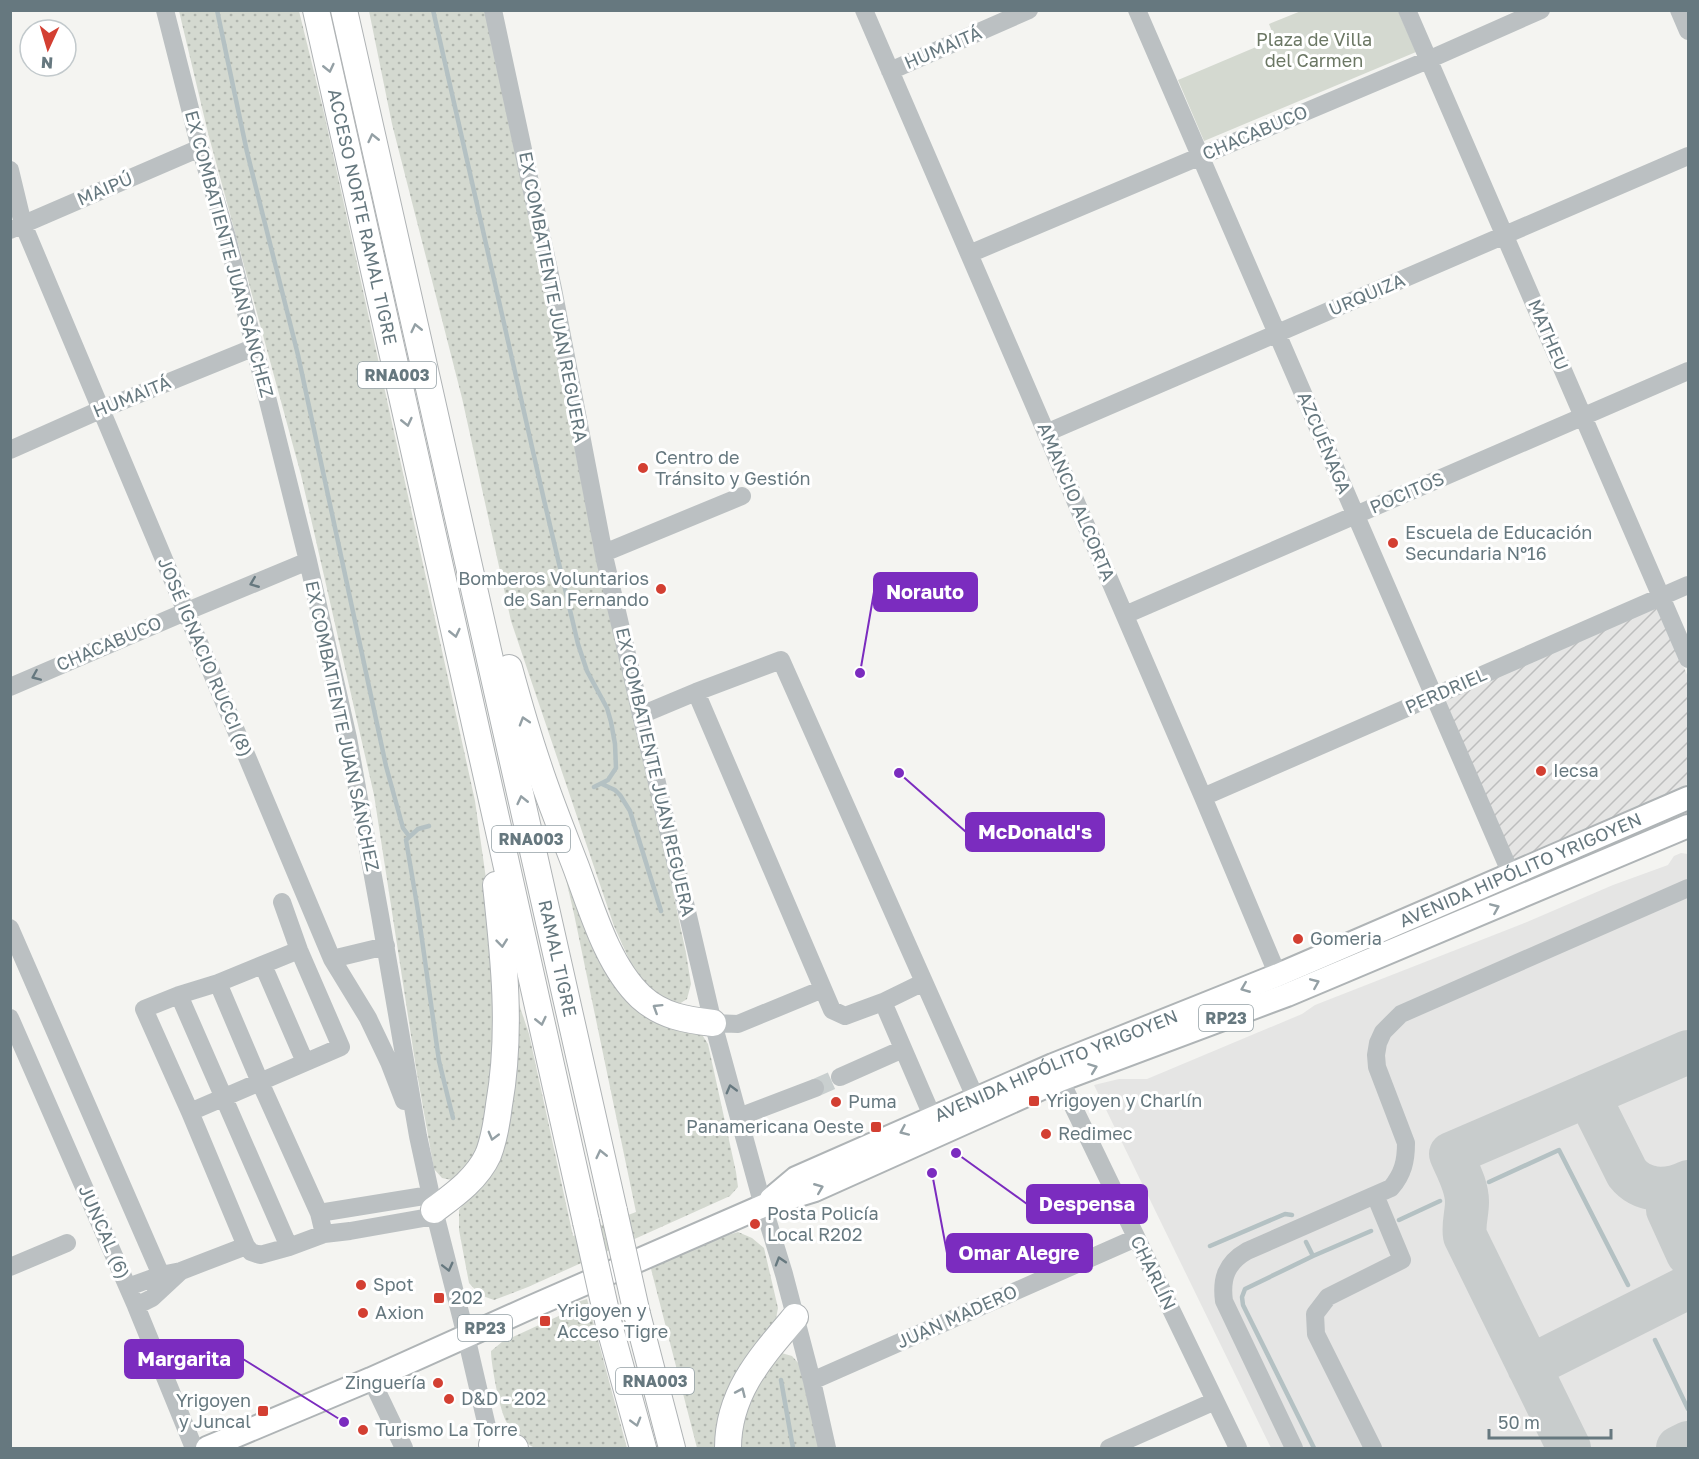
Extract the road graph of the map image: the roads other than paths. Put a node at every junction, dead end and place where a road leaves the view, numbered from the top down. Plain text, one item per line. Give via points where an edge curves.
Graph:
1 (165, 10) edge
2 (316, 10) edge
3 (344, 10) edge
4 (864, 10) edge
5 (1029, 10) edge
6 (1137, 10) edge
7 (1407, 10) edge
8 (1541, 10) edge
9 (1679, 10) edge
10 (496, 11) edge
11 (1689, 31) edge
12 (1428, 60) junction
13 (890, 71) junction
14 (200, 148) junction
15 (1201, 156) junction
16 (1689, 156) edge
17 (10, 170) edge
18 (17, 227) edge
19 (1505, 235) junction
20 (969, 254) junction
21 (1277, 334) junction
22 (255, 347) junction
23 (1689, 371) edge
24 (100, 410) junction
25 (1583, 417) junction
26 (1046, 433) junction
27 (10, 450) edge
28 (448, 467) junction
29 (742, 496) dead end
30 (1356, 515) junction
31 (604, 553) junction
32 (308, 561) junction
33 (1689, 585) edge
34 (1661, 597) junction
35 (185, 612) junction
36 (1125, 615) junction
37 (1689, 659) edge
38 (10, 687) edge
39 (696, 692) junction
40 (1434, 696) junction
41 (641, 715) junction
42 (478, 739) junction
43 (1203, 796) junction
44 (1689, 798) edge
45 (1667, 807) junction
46 (1683, 828) edge
47 (1511, 874) junction
48 (1689, 888) edge
49 (282, 902) dead end
50 (10, 928) edge
51 (386, 946) junction
52 (299, 950) junction
53 (332, 959) junction
54 (263, 965) junction
55 (218, 982) junction
56 (924, 982) junction
57 (1282, 985) junction
58 (823, 989) junction
59 (178, 994) junction
60 (883, 1002) junction
61 (10, 1018) edge
62 (713, 1023) junction
63 (903, 1049) junction
64 (305, 1062) junction
65 (1057, 1072) junction
66 (840, 1077) tunnel mouth
67 (260, 1082) junction
68 (814, 1088) tunnel mouth
69 (224, 1097) junction
70 (976, 1099) junction
71 (190, 1112) junction
72 (739, 1117) junction
73 (933, 1118) junction
74 (418, 1136) junction
75 (1375, 1195) junction
76 (763, 1206) junction
77 (433, 1207) junction
78 (319, 1213) junction
79 (324, 1234) junction
80 (1136, 1238) junction
81 (67, 1243) dead end
82 (246, 1246) junction
83 (290, 1247) junction
84 (10, 1267) edge
85 (182, 1271) junction
86 (161, 1275) junction
87 (128, 1287) junction
88 (136, 1306) junction
89 (795, 1317) junction
90 (466, 1336) junction
91 (370, 1379) junction
92 (812, 1381) junction
93 (1215, 1401) junction
94 (500, 1447) edge
95 (194, 1449) edge
96 (207, 1449) edge
97 (404, 1449) edge
98 (643, 1449) edge
99 (672, 1449) edge
100 (728, 1449) edge
101 (827, 1449) edge
102 (1109, 1449) edge
103 (1238, 1449) edge
104 (1294, 1449) edge
105 (1373, 1449) edge

1 - 14 street, EX COMBATIENTE JUAN SÁNCHEZ
2 -> 42 highway, ACCESO NORTE RAMAL TIGRE / RNA003
28 -> 3 highway, ACCESO NORTE RAMAL TIGRE / RNA003
4 - 13 street, AMANCIO ALCORTA
5 - 13 street, HUMAITÁ
6 - 15 street, AZCUÉNAGA
7 - 12 street, MATHEU
8 - 12 street, CHACABUCO
9 - 11 street
10 - 31 street, EX COMBATIENTE JUAN REGUERA
12 - 15 street, CHACABUCO
12 - 19 street, MATHEU
13 - 20 street, AMANCIO ALCORTA
14 - 18 street, MAIPÚ
14 - 22 street, EX COMBATIENTE JUAN SÁNCHEZ
15 - 20 street, CHACABUCO
15 - 21 street, AZCUÉNAGA
16 - 19 street, URQUIZA
17 - 18 street, JOSÉ IGNACIO RUCCI (8)
18 - 24 street, JOSÉ IGNACIO RUCCI (8)
19 - 21 street, URQUIZA
19 - 25 street, MATHEU
20 - 26 street, AMANCIO ALCORTA
21 - 26 street, URQUIZA
21 - 30 street, AZCUÉNAGA
22 - 24 street, HUMAITÁ
22 - 32 street, EX COMBATIENTE JUAN SÁNCHEZ
23 - 25 street, POCITOS
24 - 27 street, HUMAITÁ
24 - 35 street, JOSÉ IGNACIO RUCCI (8)
25 - 30 street, POCITOS
25 - 34 street, MATHEU
26 - 36 street, AMANCIO ALCORTA
62 -> 28 highway via 668,1015 652,1006 628,983 606,943 538,765 482,565
99 -> 28 highway, RAMAL TIGRE / RNA003, bridge via 637,1314
29 - 31 street
30 - 36 street, POCITOS
30 - 40 street, AZCUÉNAGA
31 - 41 street, EX COMBATIENTE JUAN REGUERA
32 -> 35 street, CHACABUCO
32 - 51 street, EX COMBATIENTE JUAN SÁNCHEZ via 348,738
33 - 34 street, PERDRIEL
34 - 37 street, MATHEU
34 - 40 street, PERDRIEL
35 -> 38 street, CHACABUCO
35 - 53 street, JOSÉ IGNACIO RUCCI (8)
36 - 43 street, AMANCIO ALCORTA
39 - 41 street
39 - 56 street via 781,660
39 - 58 street
40 - 43 street, PERDRIEL
40 - 47 street, AZCUÉNAGA
41 - 62 street, EX COMBATIENTE JUAN REGUERA
42 -> 77 highway via 505,965 503,1073 488,1155 462,1188
42 -> 98 highway, RAMAL TIGRE / RNA003, bridge via 609,1325
43 - 57 street, AMANCIO ALCORTA
44 - 45 main road, AVENIDA HIPÓLITO YRIGOYEN / RP23
45 - 46 main road
45 - 47 main road, AVENIDA HIPÓLITO YRIGOYEN / RP23
57 -> 46 main road, AVENIDA HIPÓLITO YRIGOYEN / RP23
47 - 57 main road, AVENIDA HIPÓLITO YRIGOYEN / RP23
48 - 75 street via 1401,1014 1391,1023 1378,1043 1377,1067 1406,1143 1406,1156 1399,1179 1391,1188
49 - 52 street
50 - 86 street
51 - 53 street
51 - 74 street, EX COMBATIENTE JUAN SÁNCHEZ
52 - 54 street
52 - 64 street via 341,1047
53 - 74 street, JOSÉ IGNACIO RUCCI (8) via 368,1018
54 - 55 street
54 - 64 street
55 - 59 street
55 - 67 street
56 - 60 street
56 - 70 street
57 - 65 main road, AVENIDA HIPÓLITO YRIGOYEN / RP23
58 - 60 street via 832,1010 845,1016
58 - 62 street via 738,1024
59 - 69 street
59 - 71 street via 144,1009
60 - 63 street
61 - 87 street, JUNCAL (6)
72 -> 62 street, EX COMBATIENTE JUAN REGUERA
63 - 66 street
63 - 73 street
64 - 67 street
65 - 70 main road, AVENIDA HIPÓLITO YRIGOYEN / RP23
76 -> 65 main road, AVENIDA HIPÓLITO YRIGOYEN / RP23 via 815,1190
65 - 80 street, CHARLÍN
67 - 69 street
67 - 78 street
68 - 72 street
69 - 71 street
69 - 83 street
70 - 73 main road, AVENIDA HIPÓLITO YRIGOYEN / RP23
71 - 82 street
72 - 76 street, EX COMBATIENTE JUAN REGUERA
73 -> 76 main road, AVENIDA HIPÓLITO YRIGOYEN / RP23 via 796,1178
74 - 77 street, EX COMBATIENTE JUAN SÁNCHEZ
75 - 104 street via 1247,1251 1236,1258 1225,1275 1224,1301
75 - 105 street via 1402,1260 1328,1297 1315,1314 1316,1334
89 -> 76 street, EX COMBATIENTE JUAN REGUERA
76 - 90 main road, AVENIDA HIPÓLITO YRIGOYEN / RP23
77 - 78 street
77 - 79 street via 350,1231
77 -> 90 street, EX COMBATIENTE JUAN SÁNCHEZ
78 - 79 street
79 - 83 street
80 - 92 street, JUAN MADERO
80 - 93 street, CHARLÍN
81 - 84 street
82 - 83 street via 260,1255
82 - 85 street
85 - 86 street
85 - 88 street via 152,1298
86 - 87 street
87 - 88 street, JUNCAL (6)
88 - 95 street, JUNCAL (6)
89 - 92 street, EX COMBATIENTE JUAN REGUERA
100 -> 89 highway via 731,1418 739,1394 752,1369
90 - 91 main road, AVENIDA HIPÓLITO YRIGOYEN / RP23
90 - 94 street, EX COMBATIENTE JUAN SÁNCHEZ
91 - 96 main road, AVENIDA HIPÓLITO YRIGOYEN / RP23
91 - 97 street
92 - 101 street, EX COMBATIENTE JUAN REGUERA
93 - 102 street
93 - 103 street, CHARLÍN

